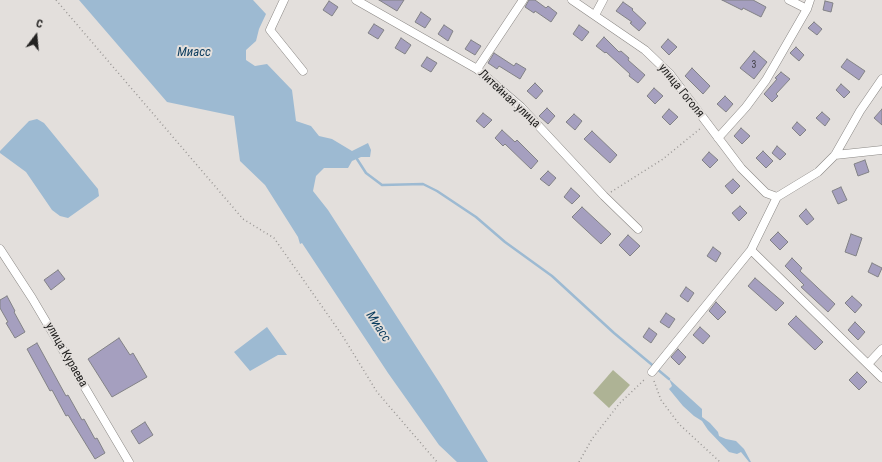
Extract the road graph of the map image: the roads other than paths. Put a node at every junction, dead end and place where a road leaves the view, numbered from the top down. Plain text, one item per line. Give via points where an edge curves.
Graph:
1 (284, 0) edge
2 (356, 0) edge
3 (523, 0) edge
4 (572, 0) edge
5 (603, 0) edge
6 (789, 0) edge
7 (810, 0) edge
8 (807, 9) junction
9 (595, 15) junction
10 (477, 69) junction
11 (303, 71) dead end
12 (882, 79) edge
13 (718, 138) junction
14 (882, 150) edge
15 (835, 155) junction
16 (777, 197) junction
17 (638, 229) dead end
18 (0, 249) edge
19 (751, 250) junction
20 (882, 349) edge
21 (868, 364) junction
22 (652, 372) road end
23 (882, 378) edge
24 (129, 462) edge

1 - 11 street via 270,30
2 - 10 street, Литейная улица
3 - 10 street
4 - 9 street, улица Гоголя
5 - 9 street
6 - 8 street
7 - 8 street
8 - 13 street via 766,80
9 - 13 street, улица Гоголя via 645,50 670,74
10 - 17 street, Литейная улица via 521,107
12 - 15 street
13 - 16 street, улица Гоголя via 741,168 766,193
14 - 15 street
15 - 16 street via 818,172
16 - 19 street
18 - 24 street, улица Кураева
19 - 21 street
19 - 22 street
20 - 21 street
21 - 23 street

